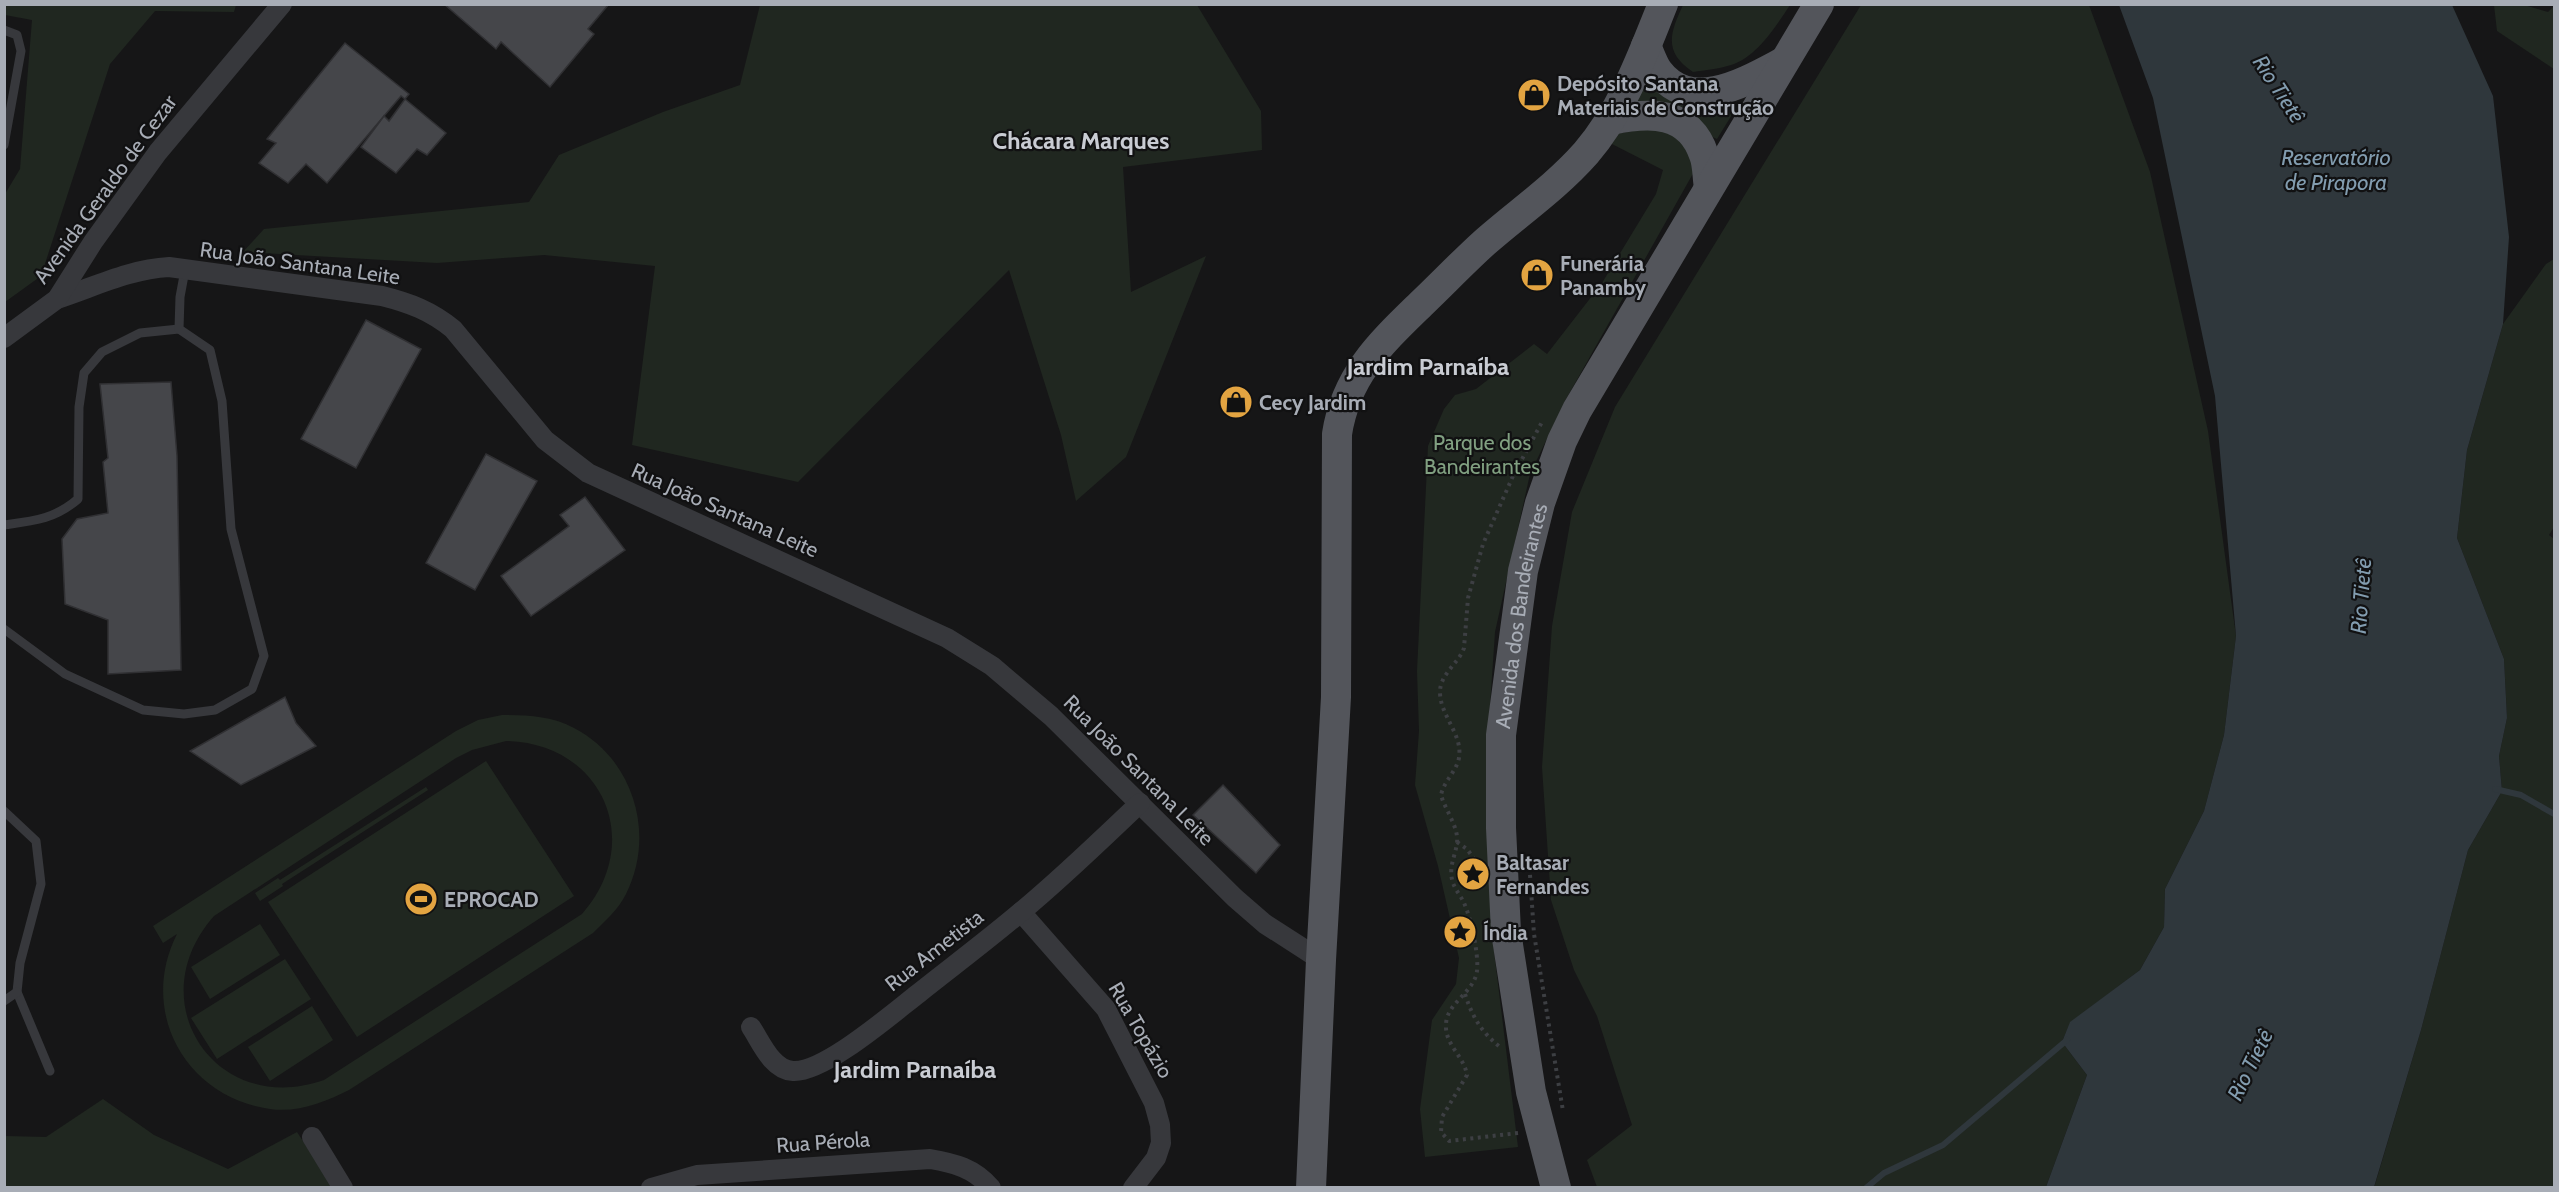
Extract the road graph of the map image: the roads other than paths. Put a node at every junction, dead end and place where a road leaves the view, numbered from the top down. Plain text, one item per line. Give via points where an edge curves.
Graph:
1 (282, 4) edge
2 (1663, 4) edge
3 (1820, 4) edge
4 (4, 30) edge
5 (1646, 46) junction
6 (1784, 62) junction
7 (1611, 120) junction
8 (4, 145) edge
9 (1708, 187) junction
10 (185, 270) junction
11 (57, 299) junction
12 (179, 329) junction
13 (4, 338) edge
14 (4, 525) edge
15 (4, 629) edge
16 (1140, 803) junction
17 (4, 811) edge
18 (1021, 912) junction
19 (1321, 960) junction
20 (17, 992) junction
21 (4, 1001) edge
22 (751, 1027) dead end
23 (50, 1071) dead end
24 (312, 1137) dead end
25 (343, 1188) edge
26 (651, 1188) edge
27 (991, 1188) edge
28 (1133, 1188) edge
29 (1311, 1188) edge
30 (1556, 1188) edge

1 - 11 street, Avenida Geraldo de Cezar via 158,152
2 - 5 main road
3 - 6 main road, Avenida dos Bandeirantes
4 - 8 lane via 17,35 21,51
5 - 6 main road via 1657,70 1668,82 1699,93 1734,86
5 - 7 main road
6 - 9 main road, Avenida dos Bandeirantes
7 - 9 main road via 1648,114 1665,116 1691,131 1705,156
7 - 19 main road via 1548,192 1484,243 1390,334 1366,361 1341,411 1337,459 1336,697
9 - 30 main road, Avenida dos Bandeirantes via 1576,410 1540,504 1523,571 1501,735 1506,932 1531,1092
10 - 11 street, Rua João Santana Leite via 151,268
10 - 12 lane
10 - 16 street, Rua João Santana Leite via 382,296 435,314 453,329 545,440 588,474 947,638 992,666 1051,716
11 - 13 street, Avenida Geraldo de Cezar
12 - 14 lane via 140,333 102,352 84,373 78,499 64,512 37,521
12 - 15 lane via 210,350 222,401 231,529 264,656 252,689 215,710 184,714 143,710 65,674
16 - 18 street, Rua Ametista
16 - 19 street, Rua João Santana Leite via 1235,898
17 - 20 lane via 36,841 42,884 20,963
18 - 22 street, Rua Ametista via 888,1018 822,1063 805,1070 781,1068
18 - 28 street, Rua Topázio via 1106,1010 1154,1103 1161,1143 1156,1158
19 - 29 main road
20 - 21 lane
20 - 23 lane
24 - 25 street
26 - 27 street, Rua Pérola via 697,1175 930,1159 957,1163 977,1173

